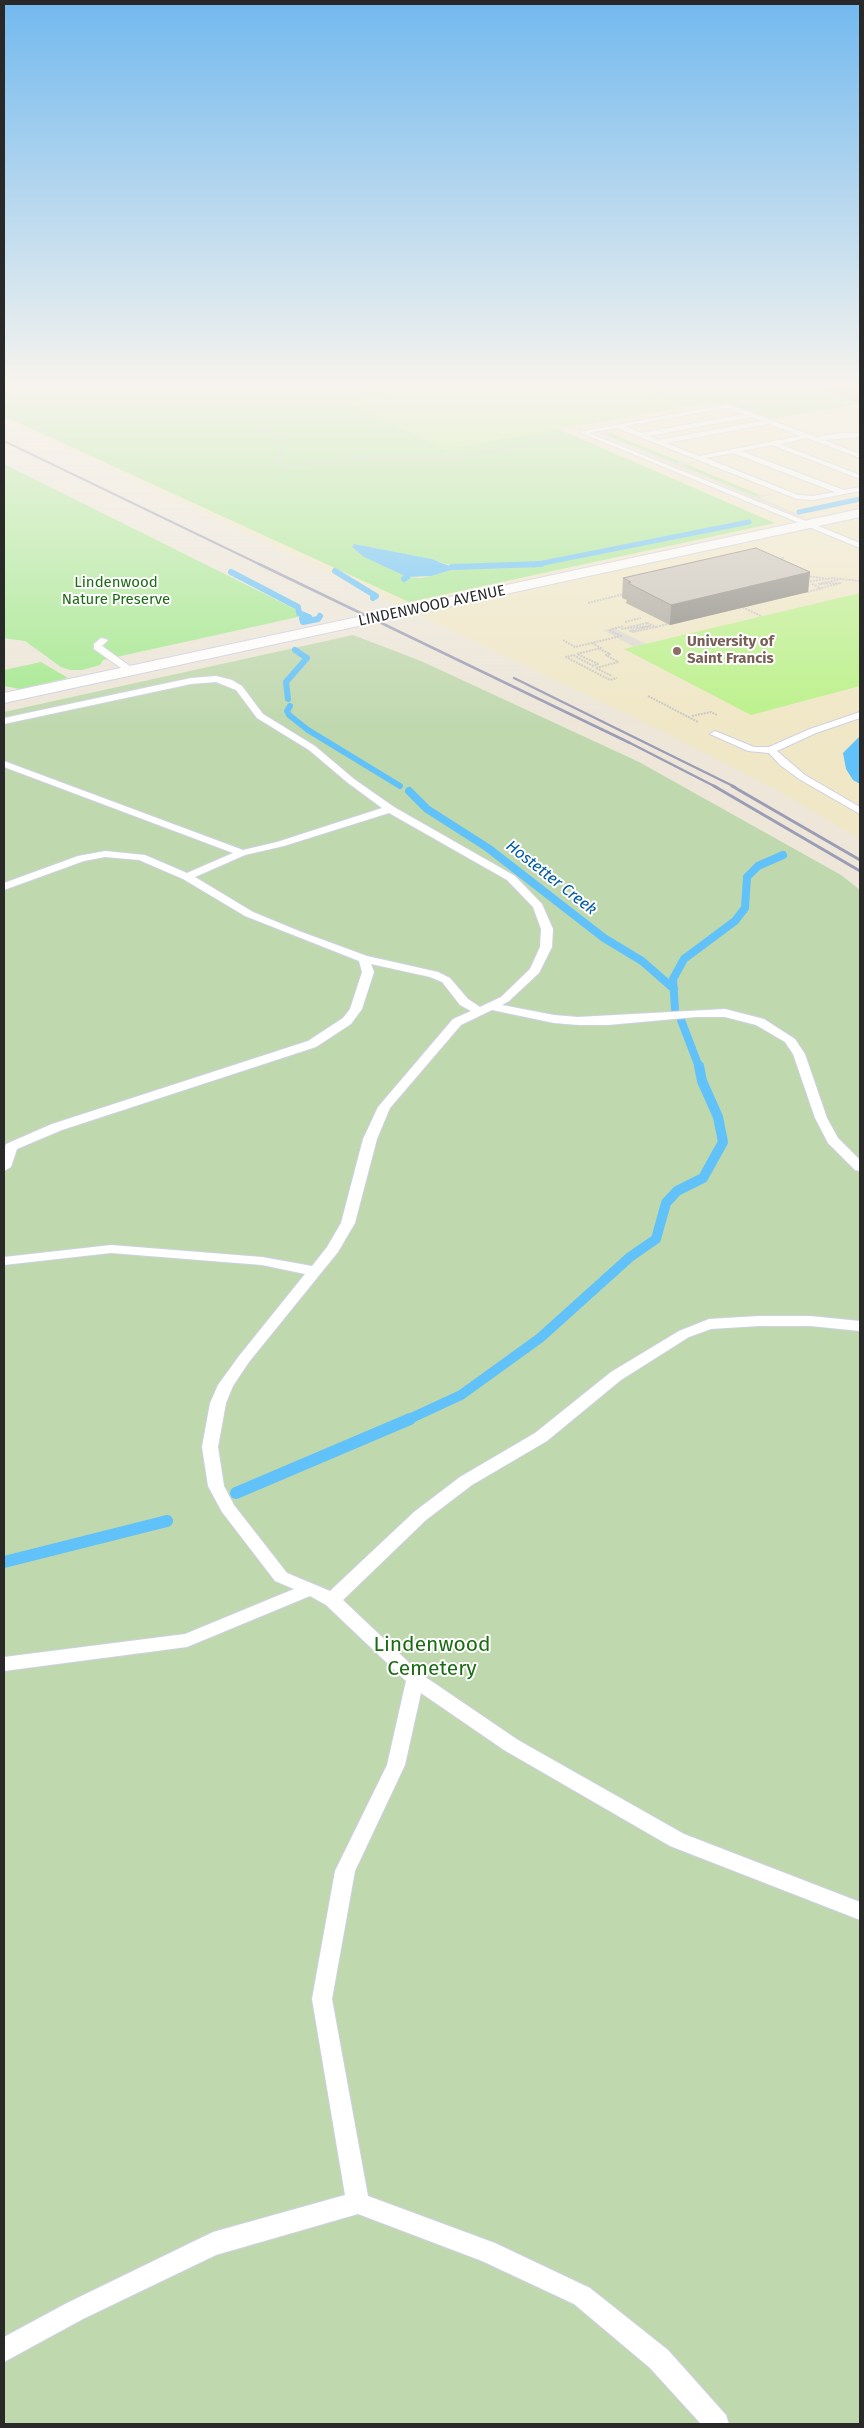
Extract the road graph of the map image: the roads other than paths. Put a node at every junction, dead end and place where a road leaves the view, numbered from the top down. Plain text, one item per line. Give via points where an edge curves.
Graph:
1 (748, 501) edge
2 (860, 513) edge
3 (805, 525) junction
4 (860, 546) edge
5 (104, 640) dead end
6 (131, 670) junction
7 (4, 698) edge
8 (860, 715) edge
9 (4, 721) edge
10 (715, 734) dead end
11 (771, 750) junction
12 (4, 764) edge
13 (390, 809) junction
14 (860, 810) edge
15 (242, 853) junction
16 (187, 877) junction
17 (4, 887) edge
18 (364, 959) junction
19 (485, 1008) junction
20 (7, 1144) edge
21 (4, 1167) edge
22 (860, 1167) edge
23 (4, 1261) edge
24 (314, 1271) junction
25 (860, 1326) edge
26 (311, 1589) junction
27 (332, 1600) junction
28 (4, 1664) edge
29 (415, 1679) junction
30 (860, 1911) edge
31 (358, 2203) junction
32 (4, 2350) edge
33 (717, 2424) edge

1 - 3 lane
2 - 3 street, LINDENWOOD AVENUE
3 - 4 lane
3 - 6 street, LINDENWOOD AVENUE
5 - 6 lane via 97,647
6 - 7 street, LINDENWOOD AVENUE
8 - 11 lane
9 - 13 lane via 191,681 216,679 239,688 260,716 312,748
10 - 11 lane via 751,749
11 - 14 lane via 802,777
12 - 15 lane
13 - 15 lane
13 - 19 lane via 511,878 525,890 542,914 547,929 544,955 535,971 505,999
15 - 16 lane
16 - 17 lane via 141,857 105,854 82,858
16 - 18 lane via 250,914
18 - 19 lane via 434,974 446,980 464,1002
18 - 20 lane via 368,972 356,1009 347,1022 312,1044
19 - 22 lane via 578,1021 725,1013 760,1022 788,1039 800,1054 821,1118 833,1140
19 - 24 lane via 457,1022 384,1107 370,1139 348,1223 334,1249
20 - 21 lane
23 - 24 lane via 111,1249 262,1261
24 - 26 lane via 226,1385 218,1403 210,1447 216,1486 228,1508 281,1577
25 - 27 lane via 810,1321 759,1321 710,1324 684,1334 616,1376 541,1437 466,1481 420,1516
26 - 27 lane
26 - 28 lane via 187,1640
27 - 29 lane
29 - 30 lane via 511,1745 677,1840
29 - 31 lane via 396,1765 346,1871 322,1999
31 - 32 lane via 213,2244 75,2311
31 - 33 lane via 487,2251 582,2296 659,2359

